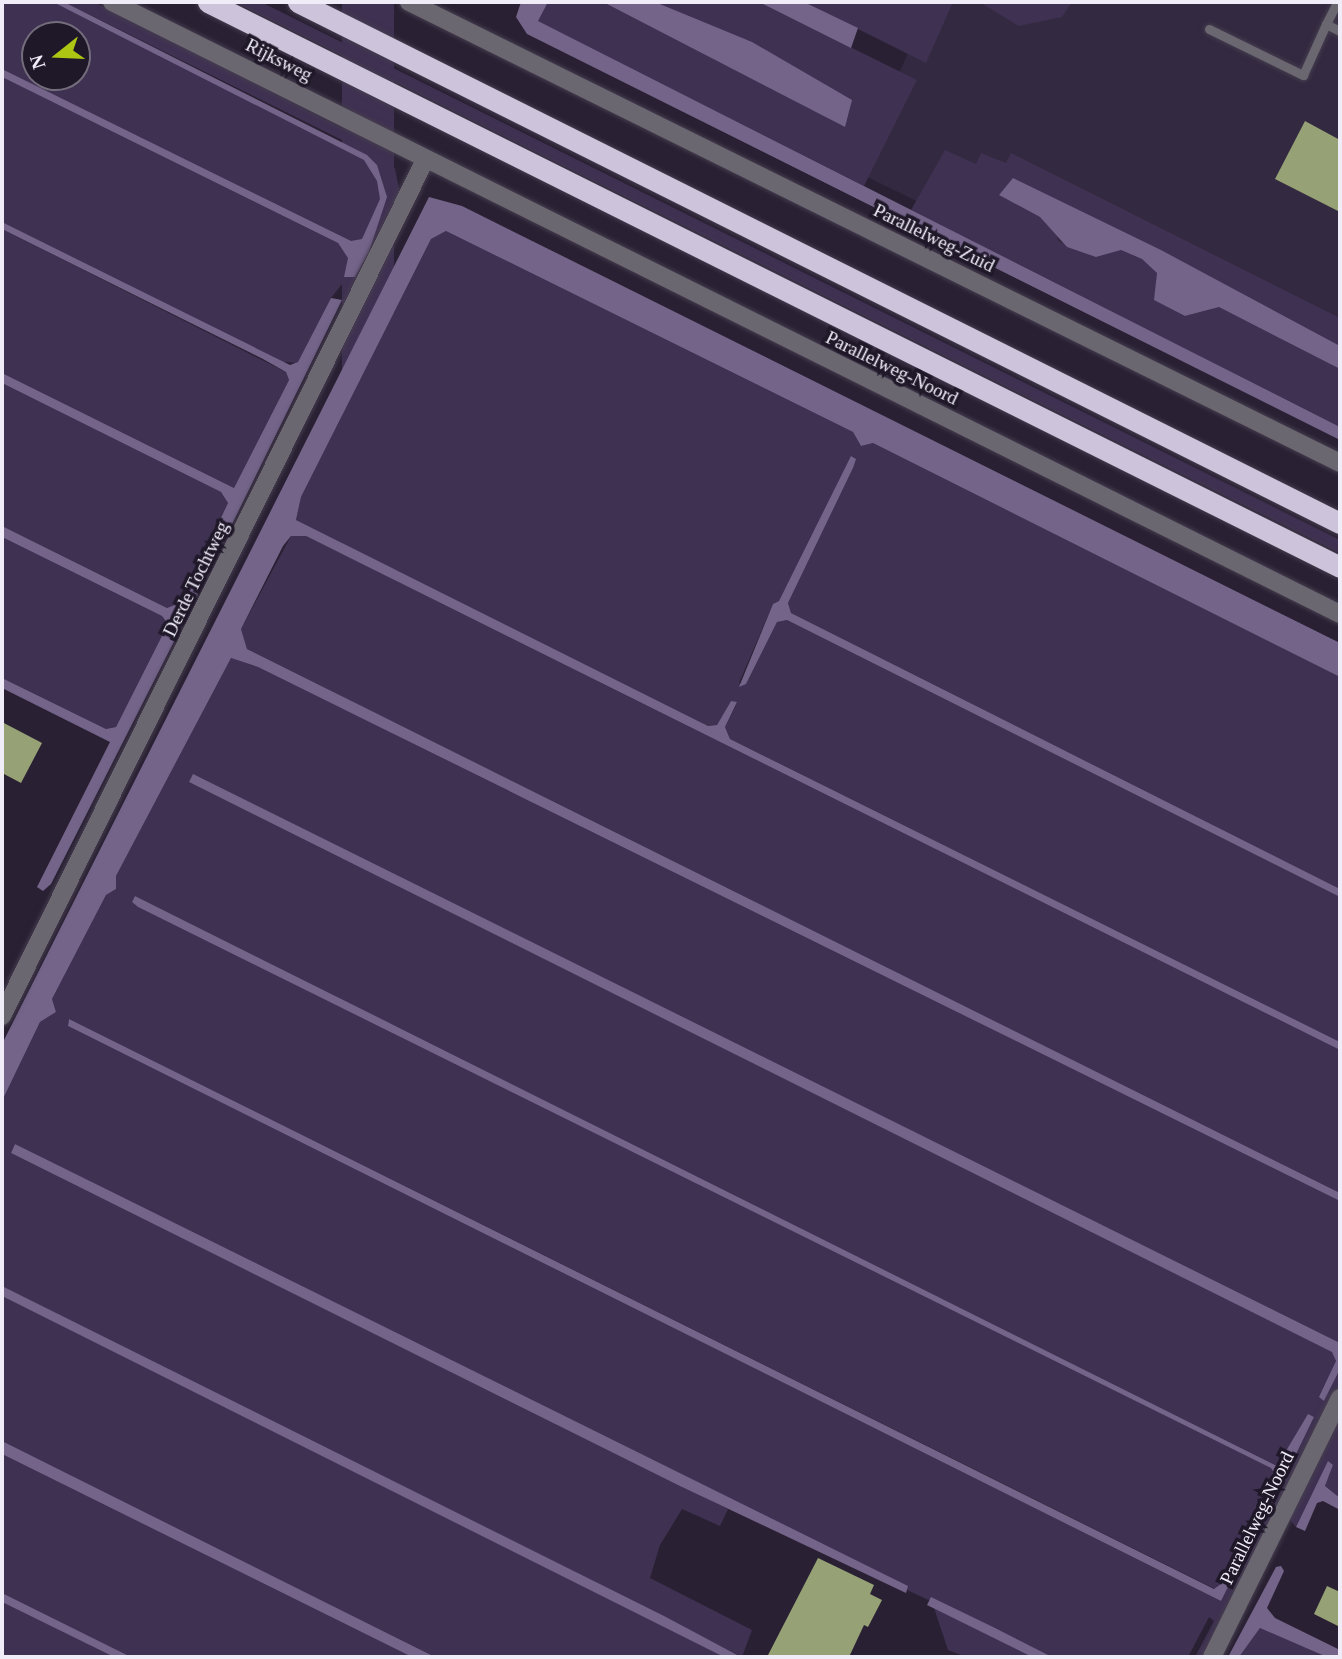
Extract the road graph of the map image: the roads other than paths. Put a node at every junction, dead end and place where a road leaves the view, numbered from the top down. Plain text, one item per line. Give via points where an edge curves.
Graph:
1 (112, 2) edge
2 (208, 2) edge
3 (298, 2) edge
4 (409, 2) edge
5 (1337, 2) edge
6 (1326, 24) junction
7 (1209, 29) dead end
8 (1340, 31) edge
9 (425, 160) junction
10 (1340, 463) edge
11 (1340, 523) edge
12 (1340, 567) edge
13 (1340, 614) edge
14 (2, 1016) edge
15 (1340, 1398) edge
16 (1212, 1657) edge

1 - 9 street, Rijksweg
2 - 12 highway, Rijksweg
3 - 11 highway
4 - 10 street, Parallelweg-Zuid
5 - 6 lane
6 - 7 lane via 1303,75
6 - 8 lane
9 - 13 street, Parallelweg-Noord
9 - 14 street, Derde Tochtweg
15 - 16 street, Parallelweg-Noord

